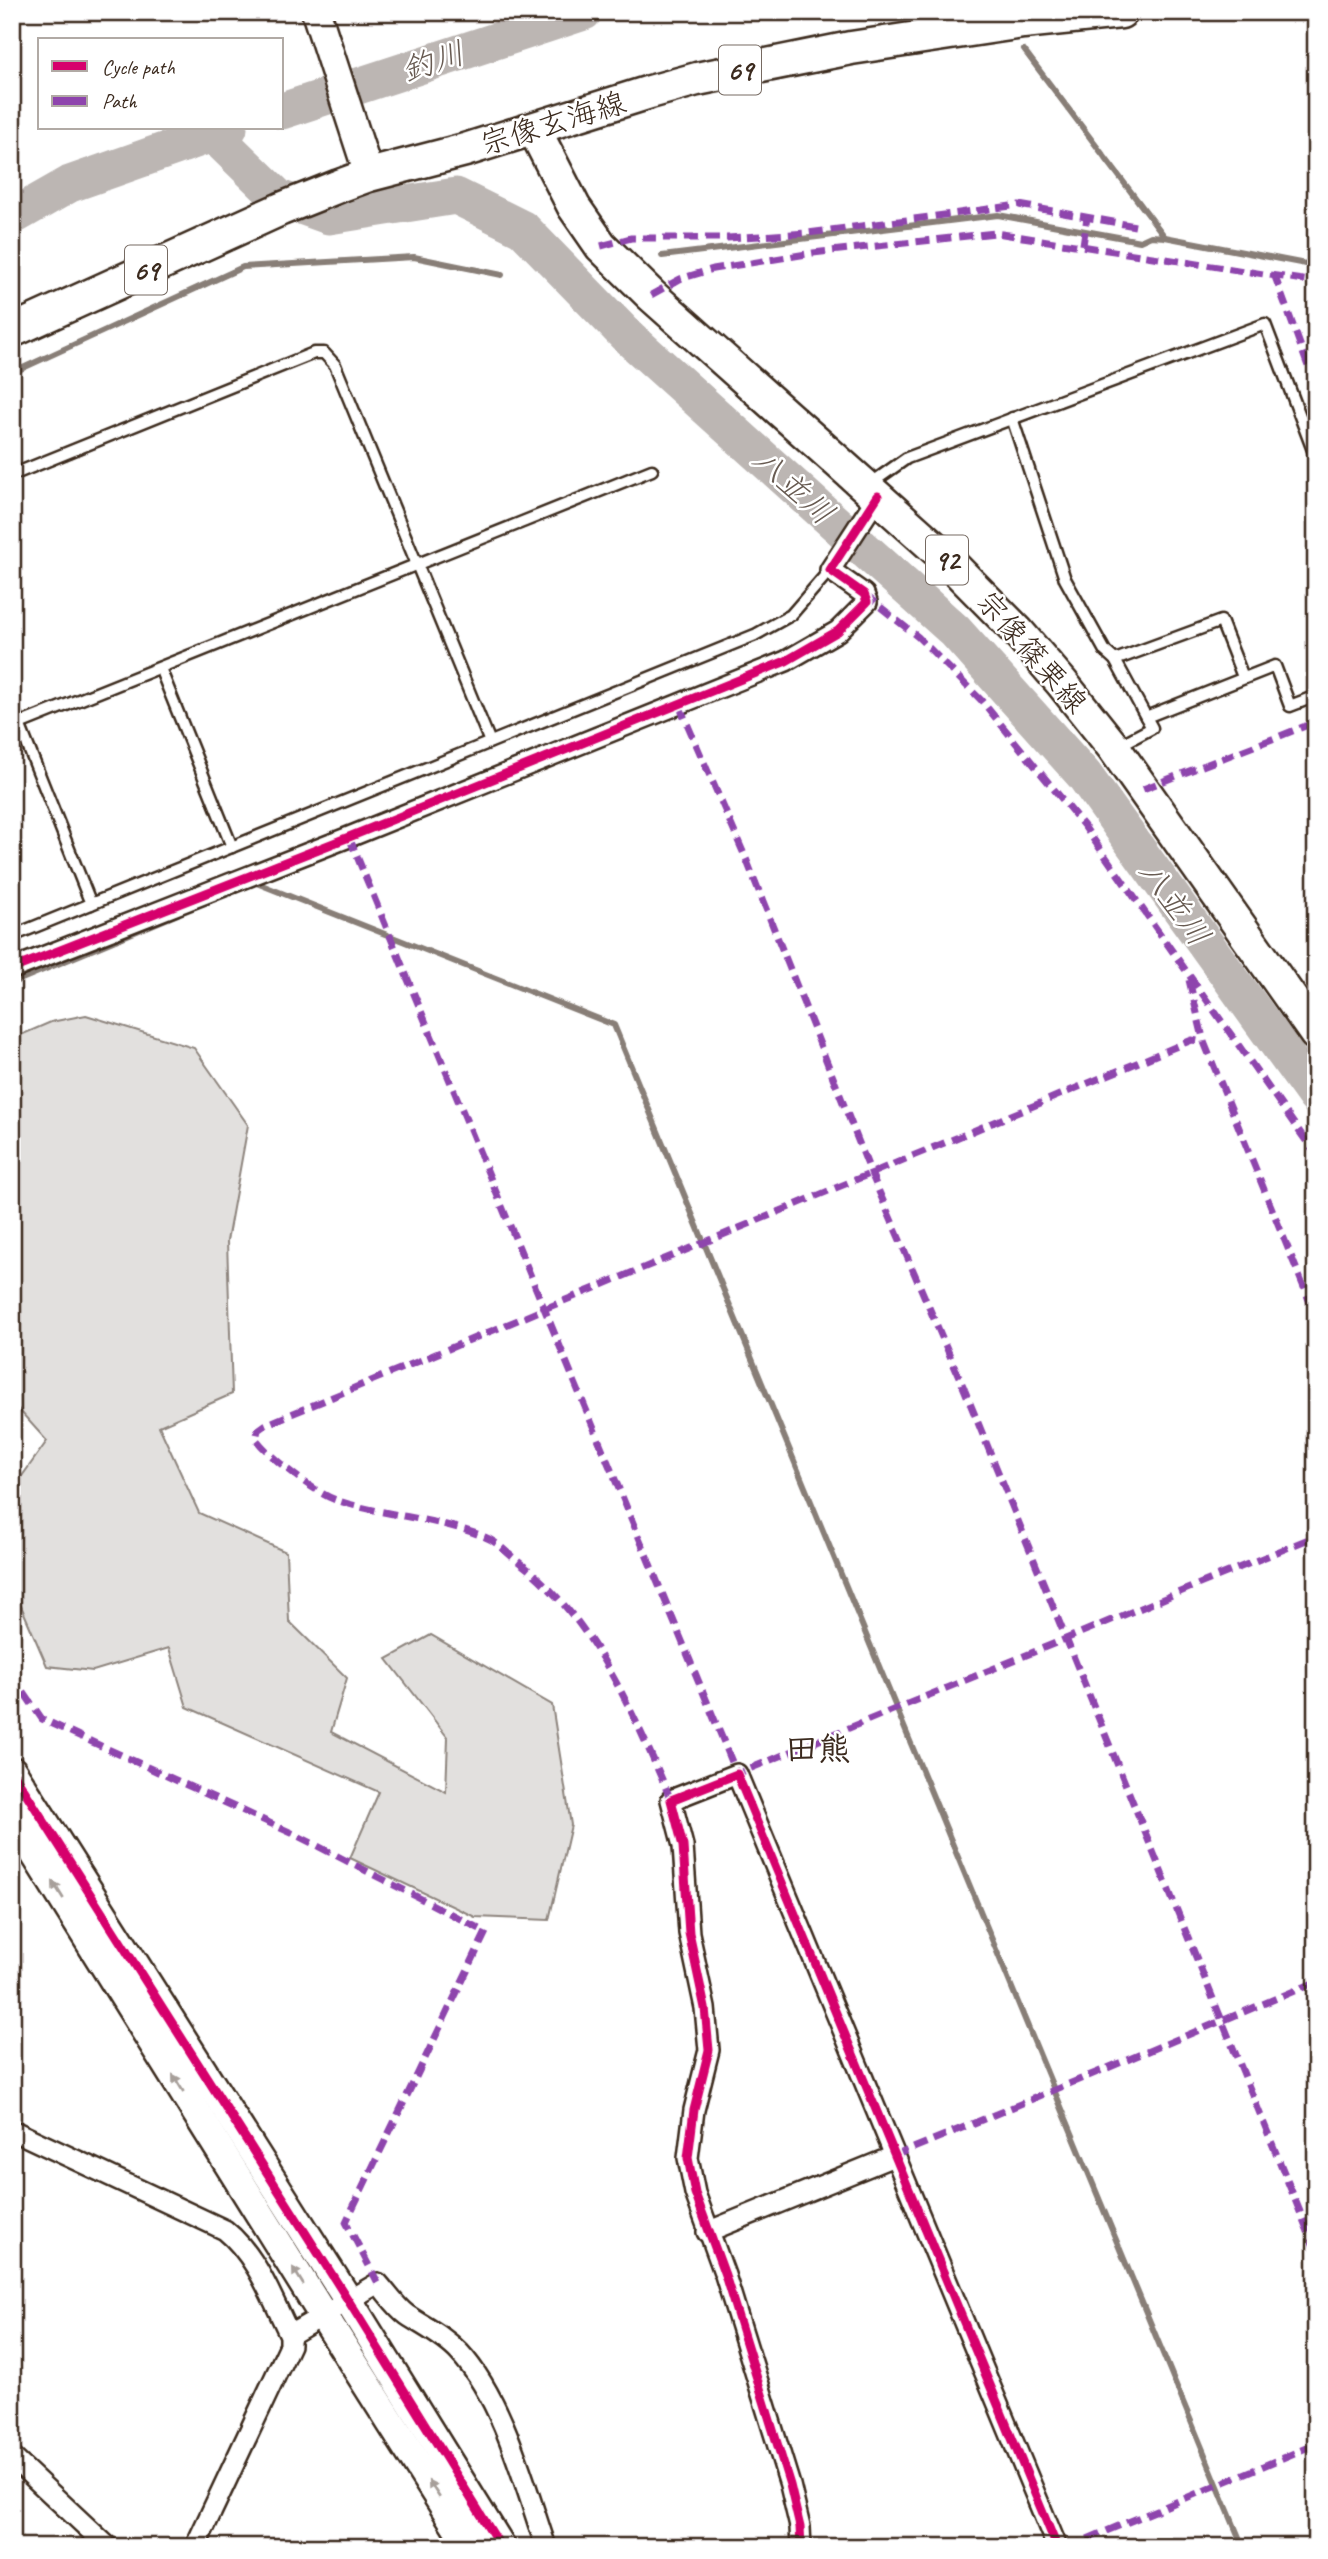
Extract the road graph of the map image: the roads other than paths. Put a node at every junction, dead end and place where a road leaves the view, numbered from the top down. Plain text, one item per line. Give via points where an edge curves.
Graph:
1 (316, 12) edge
2 (1121, 12) edge
3 (534, 129) junction
4 (367, 167) junction
5 (12, 331) edge
6 (1012, 418) junction
7 (1316, 458) edge
8 (652, 470) dead end
9 (12, 475) edge
10 (872, 497) junction
11 (834, 564) junction
12 (417, 565) junction
13 (1115, 660) junction
14 (160, 668) junction
15 (1243, 677) junction
16 (1316, 696) edge
17 (12, 706) edge
18 (1146, 717) junction
19 (19, 724) junction
20 (490, 742) junction
21 (1114, 748) junction
22 (232, 847) junction
23 (91, 904) junction
24 (12, 936) edge
25 (12, 969) edge
26 (1316, 1034) edge
27 (12, 1771) edge
28 (12, 1817) edge
29 (12, 2130) edge
30 (894, 2156) junction
31 (707, 2232) junction
32 (348, 2300) junction
33 (323, 2315) junction
34 (290, 2335) junction
35 (12, 2457) edge
36 (108, 2547) edge
37 (195, 2547) edge
38 (470, 2547) edge
39 (501, 2547) edge
40 (546, 2547) edge
41 (802, 2547) edge
42 (1057, 2547) edge

1 - 4 street
2 - 3 main road, 宗像玄海線 / 69 via 838,51 697,79
3 - 4 main road, 宗像玄海線 / 69
3 - 10 main road, 宗像篠栗線 / 92 via 601,246
4 - 5 main road, 宗像玄海線 / 69 via 339,186
6 - 7 lane via 1265,324
6 - 10 lane via 907,458
6 - 13 lane via 1065,579 1105,651
8 - 12 lane
9 - 12 lane via 324,352 335,365
10 - 11 street
10 - 21 main road, 宗像篠栗線 / 92 via 938,551 1018,632
11 - 20 lane via 790,615 755,635
11 - 25 street via 867,602 838,631 786,661
12 - 14 lane
12 - 20 lane
13 - 15 lane via 1221,621
13 - 18 lane
14 - 19 lane
14 - 22 lane
15 - 16 lane via 1275,666 1290,706
15 - 18 lane
17 - 19 lane
18 - 21 lane via 1152,728
19 - 23 lane
20 - 22 lane
21 - 26 main road, 宗像篠栗線 / 92
22 - 23 lane
23 - 24 lane
27 - 32 street
33 -> 28 street
29 - 34 street via 226,2230 255,2266
30 - 31 street
30 - 31 street via 737,1774 671,1800 683,1846 689,1933 709,2050 688,2158
30 - 42 street
31 - 41 street via 725,2275 790,2485
32 - 33 street
32 - 39 street
32 - 40 street via 378,2283 405,2313 460,2353 504,2426
33 - 34 street
38 -> 33 street
34 - 37 street via 290,2345
35 - 36 street

